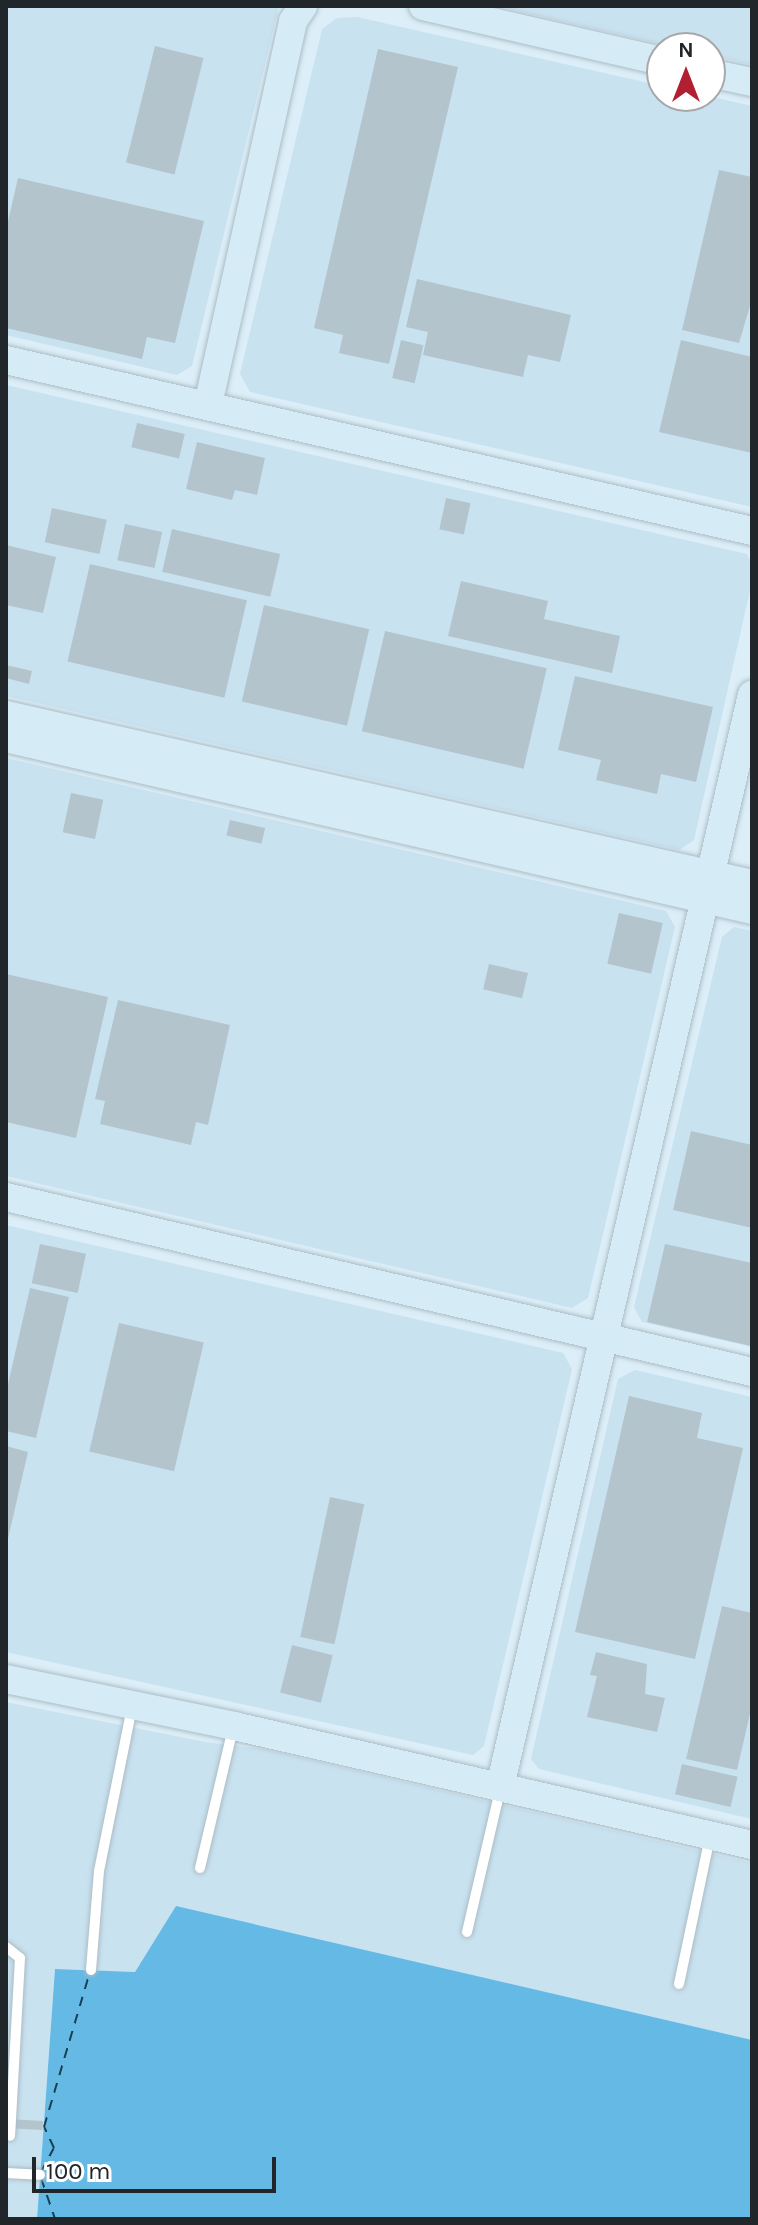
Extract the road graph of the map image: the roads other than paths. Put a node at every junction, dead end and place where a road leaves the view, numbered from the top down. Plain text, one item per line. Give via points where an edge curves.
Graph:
1 (303, 6) edge
2 (423, 6) edge
3 (646, 57) edge
4 (726, 76) edge
5 (752, 82) edge
6 (6, 360) edge
7 (208, 405) junction
8 (752, 531) edge
9 (752, 695) edge
10 (6, 715) edge
11 (6, 738) edge
12 (752, 884) edge
13 (709, 887) junction
14 (752, 910) edge
15 (6, 1197) edge
16 (602, 1338) junction
17 (752, 1372) edge
18 (6, 1679) edge
19 (132, 1705) junction
20 (234, 1726) junction
21 (500, 1787) junction
22 (710, 1835) junction
23 (752, 1845) edge
24 (200, 1868) dead end
25 (467, 1932) dead end
26 (6, 1947) edge
27 (91, 1970) dead end
28 (679, 1984) dead end
29 (10, 2136) dead end
30 (6, 2173) edge
31 (40, 2175) dead end

1 - 7 street via 293,21
2 - 3 street
4 - 5 street
6 - 7 street
7 - 8 street
9 - 13 street
10 - 13 street
11 - 13 street
12 - 13 street
13 - 14 street
13 - 16 street
15 - 16 street
16 - 17 street
16 - 21 street
18 - 19 street
19 - 20 street
19 - 27 lane via 95,1895
20 - 21 street
20 - 24 lane
21 - 22 street
21 - 25 lane
22 - 23 street
22 - 28 lane
26 - 29 lane via 20,1958
30 - 31 lane

